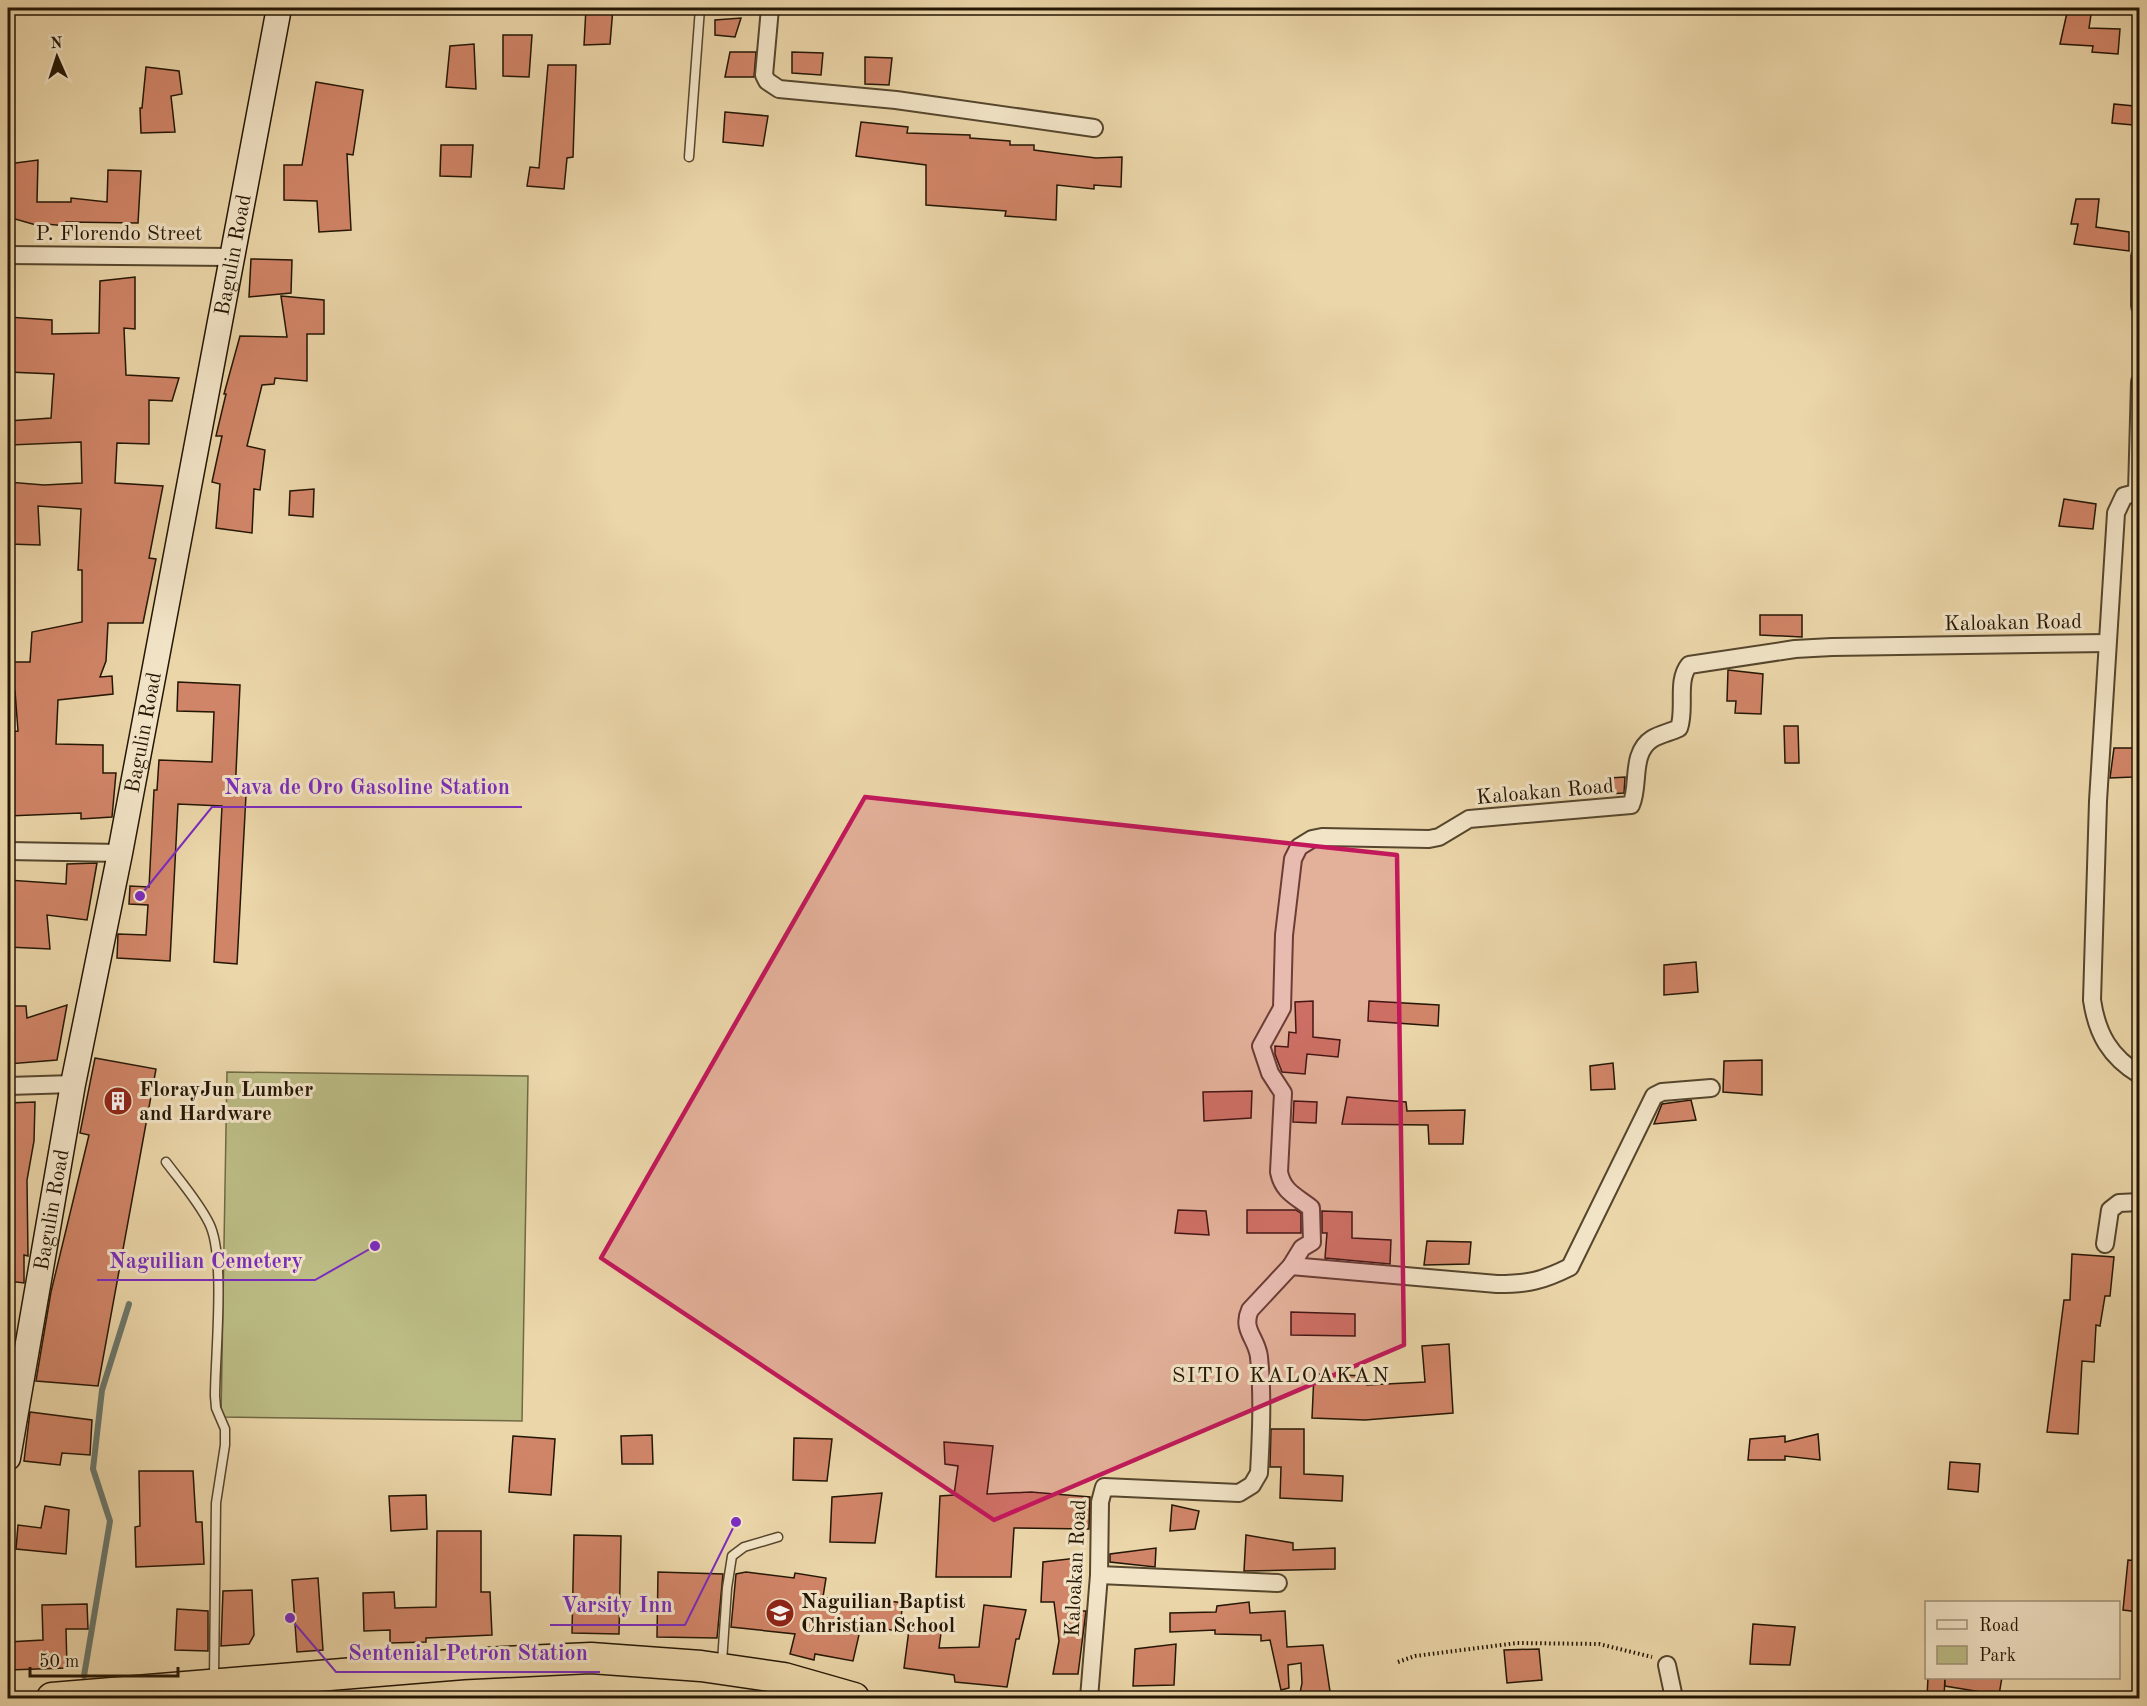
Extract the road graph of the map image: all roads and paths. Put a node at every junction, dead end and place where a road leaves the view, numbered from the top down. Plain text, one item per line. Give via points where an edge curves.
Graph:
1 (279, 8) edge
2 (700, 8) edge
3 (770, 8) edge
4 (1094, 128) dead end
5 (689, 157) dead end
6 (8, 255) edge
7 (2139, 256) edge
8 (230, 257) junction
9 (2139, 306) edge
10 (2139, 382) edge
11 (2138, 492) edge
12 (2107, 643) junction
13 (8, 851) edge
14 (120, 853) junction
15 (2139, 1075) edge
16 (73, 1084) junction
17 (8, 1086) edge
18 (1711, 1088) dead end
19 (166, 1162) dead end
20 (2139, 1202) edge
21 (2105, 1244) dead end
22 (1291, 1266) junction
23 (8, 1458) edge
24 (778, 1537) dead end
25 (1099, 1575) junction
26 (1278, 1582) dead end
27 (1398, 1662) dead end
28 (1666, 1665) joint
29 (721, 1669) junction
30 (213, 1689) junction
31 (59, 1698) edge
32 (854, 1698) edge
33 (1089, 1698) edge
34 (1674, 1698) edge

1 - 8 main road, Bagulin Road
2 - 5 lane
3 - 4 street via 764,68 767,81 779,89 896,100
6 - 8 street, P. Florendo Street
7 - 9 street
8 - 14 main road, Bagulin Road
10 - 11 street
11 - 12 street via 2124,496 2116,513
12 - 15 street via 2092,1000 2103,1041
12 - 22 street, Kaloakan Road via 1813,648 1689,665 1683,676 1683,717 1679,728 1651,740 1646,747 1638,761 1631,805 1469,819 1429,839 1322,837 1299,847 1293,858 1284,934 1282,1008 1261,1046 1270,1073 1283,1094 1279,1173 1282,1184 1311,1208 1313,1219 1312,1242 1302,1248
13 - 14 street
14 - 16 main road, Bagulin Road
16 - 17 street
16 - 23 main road, Bagulin Road
18 - 22 street via 1654,1096 1570,1267 1544,1280 1497,1284
19 - 30 lane via 209,1223 216,1248 215,1396 225,1429 225,1445 216,1503
20 - 21 street via 2119,1203 2110,1210
22 - 25 street, Kaloakan Road via 1246,1319 1259,1355 1261,1446 1259,1473 1252,1485 1239,1493 1104,1487 1100,1502
24 - 29 lane via 744,1546 732,1556
25 - 26 street
25 - 33 street, Kaloakan Road
27 - 28 path via 1415,1656 1516,1643 1573,1642 1653,1657
28 - 34 street
29 - 30 highway via 591,1658 463,1664
29 - 32 highway via 784,1678
30 - 31 highway

